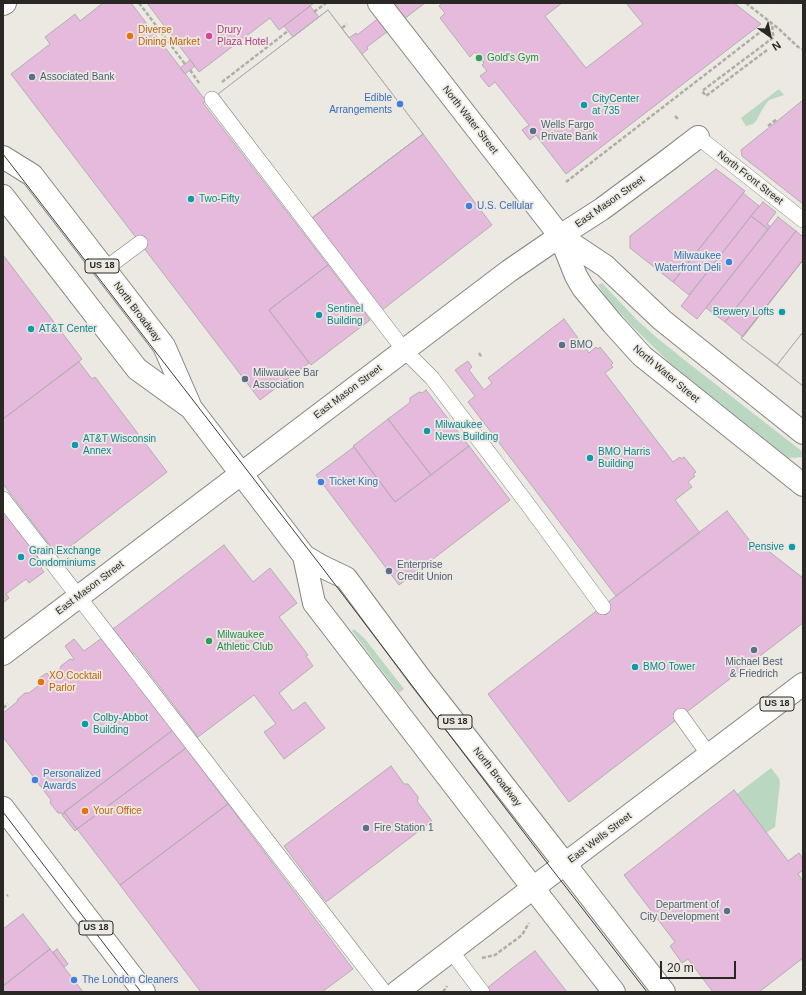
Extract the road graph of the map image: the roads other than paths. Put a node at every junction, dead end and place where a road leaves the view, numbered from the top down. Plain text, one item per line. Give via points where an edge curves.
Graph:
1 (379, 3) edge
2 (207, 93) road end
3 (698, 137) joint
4 (3, 157) edge
5 (3, 196) edge
6 (803, 220) edge
7 (560, 236) junction
8 (140, 243) dead end
9 (105, 269) junction
10 (404, 350) junction
11 (191, 408) junction
12 (803, 432) edge
13 (241, 473) junction
14 (803, 485) edge
15 (3, 499) edge
16 (304, 556) junction
17 (79, 596) junction
18 (603, 606) dead end
19 (3, 654) edge
20 (803, 684) edge
21 (681, 716) dead end
22 (709, 755) junction
23 (3, 808) edge
24 (565, 864) junction
25 (533, 888) junction
26 (451, 951) junction
27 (144, 992) edge
28 (384, 992) edge
29 (397, 992) edge
30 (482, 992) edge
31 (614, 992) edge
32 (664, 992) edge

1 - 7 main road, North Water Street
2 - 10 lane via 251,158
3 - 6 lane, North Front Street
3 - 7 main road, East Mason Street via 602,209
4 - 9 main road, North Broadway / US 18 via 32,175
5 - 11 main road, North Broadway via 136,369
7 - 10 main road, East Mason Street
7 - 12 main road, North Water Street via 605,266 662,320
7 - 14 main road, North Water Street via 583,288 642,356
8 - 9 lane
9 - 11 main road, North Broadway / US 18 via 164,346
10 - 13 main road, East Mason Street
10 - 18 lane via 432,378
11 - 13 main road, North Broadway / US 18
13 - 16 main road, North Broadway / US 18
13 - 17 main road, East Mason Street
15 - 17 lane
16 - 24 main road, North Broadway / US 18 via 346,578
16 - 25 main road, North Broadway via 314,603
17 - 19 main road, East Mason Street
17 - 28 lane
20 - 22 main road, East Wells Street / US 18
21 - 22 lane
22 - 24 main road, East Wells Street / US 18
23 - 27 main road, US 18
24 - 25 main road, East Wells Street / US 18
24 - 32 main road, North Broadway
25 - 26 main road, East Wells Street
25 - 31 main road, North Broadway
26 - 29 main road, East Wells Street
26 - 30 lane

